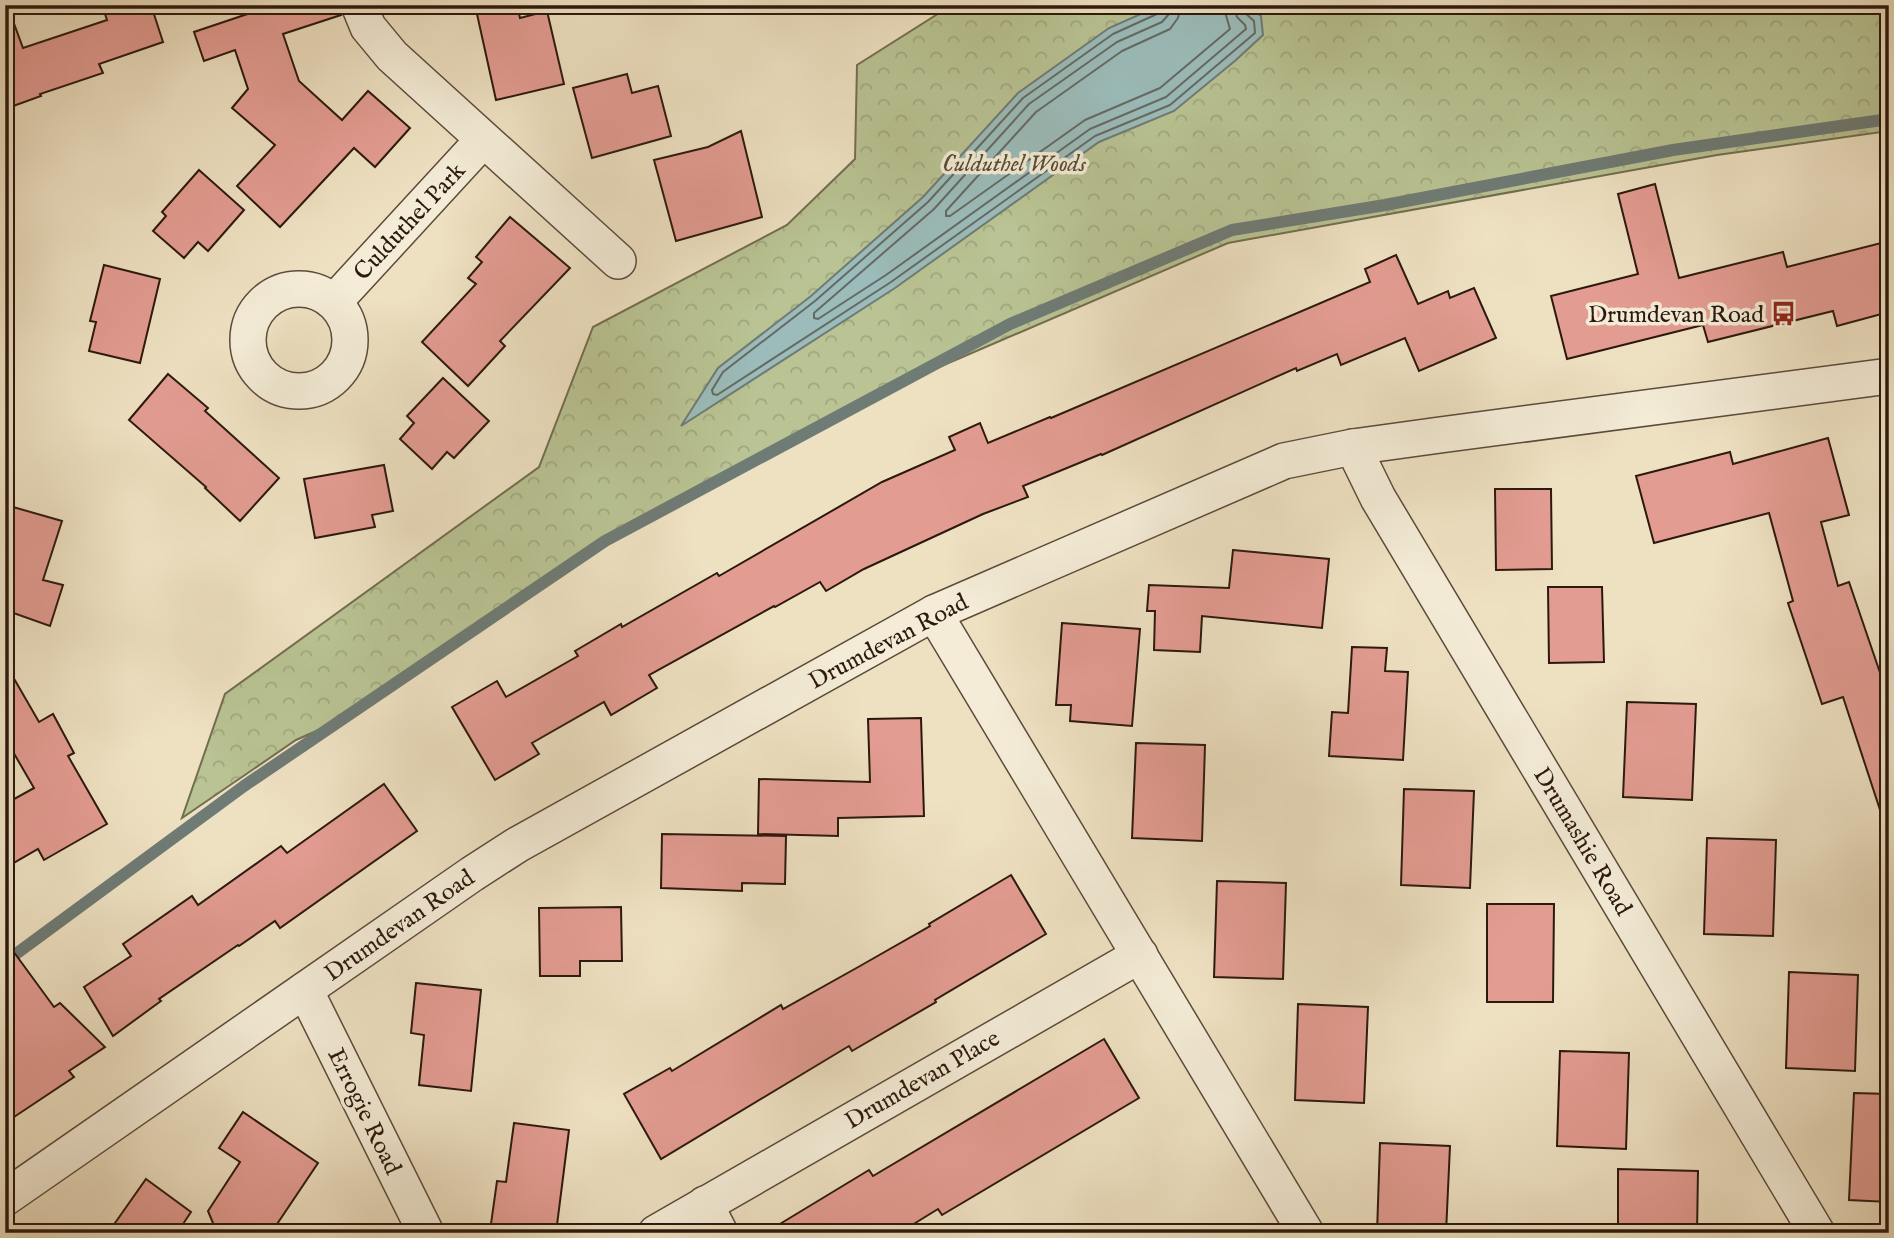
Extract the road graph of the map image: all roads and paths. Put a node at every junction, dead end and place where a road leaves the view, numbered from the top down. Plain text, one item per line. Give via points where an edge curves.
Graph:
1 (359, 5) edge
2 (484, 140) junction
3 (618, 261) dead end
4 (334, 302) dead end
5 (1889, 376) edge
6 (1353, 447) junction
7 (934, 613) junction
8 (1140, 955) junction
9 (305, 990) junction
10 (5, 1198) edge
11 (712, 1218) edge
12 (426, 1233) edge
13 (656, 1233) edge
14 (1306, 1233) edge
15 (1817, 1233) edge

1 - 2 street, Culduthel Park via 368,27 392,56
2 - 3 street, Culduthel Park
2 - 4 street, Culduthel Park
5 - 6 street, Drumdevan Road
6 - 7 street, Drumdevan Road via 1284,461
6 - 15 street, Drumashie Road via 1385,509
7 - 8 street
7 - 9 street, Drumdevan Road via 517,845
8 - 11 street, Drumdevan Place
8 - 14 street
9 - 10 street, Drumdevan Road
9 - 12 street, Errogie Road
11 - 13 street, Drumdevan Place

